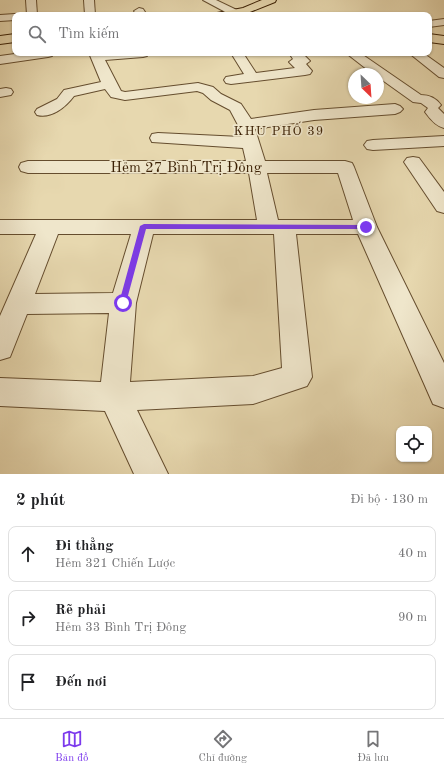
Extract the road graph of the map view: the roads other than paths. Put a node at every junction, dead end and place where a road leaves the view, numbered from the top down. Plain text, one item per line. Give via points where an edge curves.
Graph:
1 (31, 0) edge
2 (89, 0) edge
3 (208, 0) edge
4 (271, 0) edge
5 (32, 12) edge
6 (90, 12) edge
7 (232, 12) edge
8 (243, 12) edge
9 (12, 17) edge
10 (0, 18) edge
11 (444, 22) edge
12 (432, 24) edge
13 (12, 38) edge
14 (432, 38) edge
15 (0, 40) edge
16 (444, 40) edge
17 (27, 56) edge
18 (96, 56) edge
19 (239, 56) edge
20 (298, 56) edge
21 (356, 56) edge
22 (419, 56) edge
23 (0, 60) edge
24 (444, 74) edge
25 (253, 78) junction
26 (231, 80) dead end
27 (110, 84) junction
28 (395, 109) dead end
29 (43, 112) dead end
30 (444, 123) edge
31 (246, 125) junction
32 (158, 138) dead end
33 (444, 141) edge
34 (250, 143) junction
35 (374, 145) dead end
36 (414, 162) dead end
37 (257, 167) junction
38 (28, 168) dead end
39 (444, 206) edge
40 (144, 226) junction
41 (277, 226) junction
42 (0, 227) edge
43 (50, 227) junction
44 (366, 227) junction
45 (123, 303) junction
46 (18, 304) junction
47 (0, 348) edge
48 (0, 392) edge
49 (444, 394) edge
50 (114, 397) junction
51 (151, 474) edge

1 - 5 street
2 - 6 street
3 - 7 street
4 - 8 main road
9 - 10 street
11 - 12 street
13 - 15 main road
14 - 16 main road
17 - 23 street
18 - 27 street
19 - 25 street
20 - 25 street via 303,61 296,62 305,71
21 - 30 street via 418,99 426,99
22 - 24 street
25 - 26 street
27 - 29 street via 69,93 62,102
27 - 31 street via 116,94 126,96 198,87 236,107
28 - 31 street via 314,115
31 - 34 street
32 - 34 street
33 - 35 street
34 - 37 street
36 - 39 street
37 - 38 street, Hẻm 27 Bình Trị Đông
37 - 41 street
37 - 44 street, Hẻm 27 Bình Trị Đông via 345,167
40 - 41 street
40 - 43 street
40 - 45 street
41 - 44 street
41 - 50 street via 297,377 253,390
42 - 43 street
43 - 46 street
44 - 49 street
45 - 46 street
45 - 50 street
46 - 47 street
48 - 50 street
50 - 51 street

